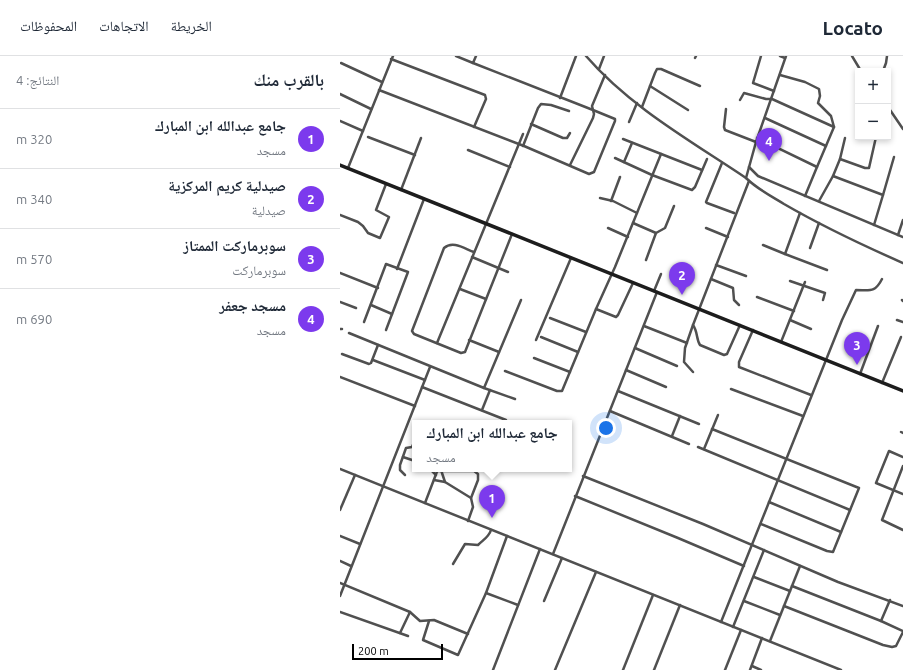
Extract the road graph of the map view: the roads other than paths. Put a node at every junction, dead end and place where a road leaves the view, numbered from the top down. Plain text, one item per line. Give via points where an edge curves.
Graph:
1 (456, 56) edge
2 (476, 56) edge
3 (576, 56) edge
4 (586, 56) edge
5 (604, 56) edge
6 (761, 56) edge
7 (780, 56) edge
8 (852, 56) edge
9 (887, 56) edge
10 (786, 57) edge
11 (392, 58) edge
12 (341, 63) dead end
13 (473, 63) junction
14 (859, 68) edge
15 (884, 68) edge
16 (599, 69) junction
17 (605, 75) junction
18 (780, 75) junction
19 (382, 82) junction
20 (650, 86) junction
21 (700, 86) dead end
22 (379, 90) junction
23 (774, 91) junction
24 (340, 94) edge
25 (560, 98) junction
26 (772, 98) junction
27 (740, 100) dead end
28 (637, 103) junction
29 (642, 107) junction
30 (371, 109) junction
31 (593, 110) junction
32 (688, 110) dead end
33 (726, 110) dead end
34 (569, 111) dead end
35 (891, 111) edge
36 (765, 118) junction
37 (340, 121) edge
38 (629, 122) dead end
39 (531, 124) junction
40 (474, 127) junction
41 (834, 127) junction
42 (903, 129) edge
43 (363, 131) junction
44 (570, 133) dead end
45 (523, 134) dead end
46 (368, 137) dead end
47 (421, 138) dead end
48 (757, 138) junction
49 (846, 138) dead end
50 (623, 139) dead end
51 (875, 140) edge
52 (632, 142) junction
53 (756, 142) junction
54 (519, 144) junction
55 (523, 146) junction
56 (826, 146) junction
57 (468, 150) dead end
58 (660, 154) junction
59 (415, 155) junction
60 (894, 157) dead end
61 (615, 158) dead end
62 (840, 159) junction
63 (707, 160) dead end
64 (624, 162) junction
65 (722, 163) junction
66 (570, 165) junction
67 (340, 166) edge
68 (510, 167) junction
69 (749, 167) junction
70 (817, 167) junction
71 (348, 168) junction
72 (702, 170) junction
73 (652, 175) junction
74 (832, 176) junction
75 (620, 177) dead end
76 (746, 178) junction
77 (749, 181) junction
78 (386, 184) junction
79 (401, 190) junction
80 (883, 195) junction
81 (805, 196) junction
82 (600, 198) dead end
83 (424, 199) junction
84 (611, 201) junction
85 (819, 201) junction
86 (674, 206) dead end
87 (637, 213) junction
88 (734, 213) dead end
89 (800, 214) junction
90 (340, 215) edge
91 (903, 220) edge
92 (633, 223) junction
93 (487, 224) junction
94 (819, 224) junction
95 (874, 225) junction
96 (608, 228) dead end
97 (706, 228) dead end
98 (656, 233) junction
99 (512, 234) junction
100 (898, 235) junction
101 (628, 237) junction
102 (728, 237) junction
103 (903, 237) edge
104 (763, 245) dead end
105 (810, 248) dead end
106 (474, 252) junction
107 (785, 254) junction
108 (472, 257) junction
109 (571, 258) junction
110 (646, 260) dead end
111 (903, 262) edge
112 (716, 264) junction
113 (398, 268) junction
114 (499, 268) junction
115 (827, 270) dead end
116 (508, 272) dead end
117 (340, 273) edge
118 (612, 274) junction
119 (661, 274) dead end
120 (746, 276) dead end
121 (711, 279) junction
122 (882, 279) dead end
123 (790, 281) dead end
124 (805, 282) dead end
125 (633, 283) junction
126 (804, 286) junction
127 (378, 288) junction
128 (460, 289) junction
129 (656, 292) junction
130 (757, 297) dead end
131 (486, 300) junction
132 (521, 300) dead end
133 (823, 300) dead end
134 (340, 302) edge
135 (371, 305) junction
136 (739, 305) dead end
137 (356, 308) dead end
138 (596, 309) junction
139 (699, 309) junction
140 (794, 311) junction
141 (392, 314) junction
142 (550, 318) dead end
143 (790, 320) junction
144 (897, 320) dead end
145 (364, 322) dead end
146 (903, 322) edge
147 (693, 325) junction
148 (740, 325) junction
149 (644, 326) junction
150 (878, 326) dead end
151 (811, 329) dead end
152 (386, 330) dead end
153 (753, 330) junction
154 (586, 332) junction
155 (349, 333) dead end
156 (541, 337) dead end
157 (901, 337) dead end
158 (469, 340) junction
159 (536, 340) dead end
160 (781, 342) junction
161 (437, 343) junction
162 (687, 343) junction
163 (378, 345) junction
164 (635, 348) junction
165 (499, 352) junction
166 (578, 352) junction
167 (342, 354) dead end
168 (534, 358) dead end
169 (825, 359) junction
170 (373, 360) junction
171 (430, 366) junction
172 (677, 366) dead end
173 (626, 370) junction
174 (505, 371) dead end
175 (570, 372) junction
176 (693, 372) dead end
177 (860, 374) junction
178 (340, 377) edge
179 (425, 380) junction
180 (882, 383) junction
181 (422, 387) junction
182 (666, 387) dead end
183 (484, 388) junction
184 (731, 389) dead end
185 (490, 390) junction
186 (618, 391) junction
187 (903, 391) edge
188 (811, 395) junction
189 (515, 399) dead end
190 (415, 406) junction
191 (482, 410) junction
192 (610, 411) junction
193 (718, 415) dead end
194 (680, 416) junction
195 (803, 416) junction
196 (506, 420) dead end
197 (699, 424) dead end
198 (712, 429) junction
199 (672, 436) junction
200 (689, 444) dead end
201 (698, 447) dead end
202 (412, 448) edge
203 (704, 449) junction
204 (403, 457) junction
205 (903, 457) edge
206 (786, 458) junction
207 (412, 460) edge
208 (903, 466) edge
209 (340, 469) edge
210 (433, 472) edge
211 (438, 472) edge
212 (440, 472) edge
213 (475, 472) edge
214 (355, 475) junction
215 (405, 475) dead end
216 (436, 475) junction
217 (583, 476) junction
218 (434, 480) junction
219 (777, 480) junction
220 (445, 482) junction
221 (384, 486) junction
222 (894, 490) junction
223 (903, 494) edge
224 (575, 496) junction
225 (471, 498) junction
226 (769, 502) junction
227 (425, 503) junction
228 (340, 510) edge
229 (850, 510) junction
230 (468, 521) junction
231 (761, 524) junction
232 (491, 530) junction
233 (903, 530) edge
234 (841, 532) junction
235 (340, 536) edge
236 (508, 536) junction
237 (360, 544) junction
238 (753, 545) junction
239 (540, 549) junction
240 (764, 550) junction
241 (553, 554) junction
242 (562, 558) junction
243 (340, 561) edge
244 (453, 564) dead end
245 (351, 566) junction
246 (744, 566) junction
247 (800, 566) junction
248 (596, 572) junction
249 (754, 577) junction
250 (340, 582) edge
251 (344, 584) junction
252 (792, 586) junction
253 (790, 591) junction
254 (486, 593) junction
255 (653, 595) junction
256 (340, 596) edge
257 (544, 600) dead end
258 (890, 600) junction
259 (744, 601) junction
260 (518, 605) junction
261 (680, 606) junction
262 (784, 606) junction
263 (903, 606) edge
264 (340, 612) edge
265 (410, 612) junction
266 (780, 615) junction
267 (429, 621) junction
268 (881, 621) junction
269 (721, 622) junction
270 (734, 627) junction
271 (741, 630) junction
272 (903, 632) edge
273 (400, 633) junction
274 (468, 634) junction
275 (408, 636) dead end
276 (762, 638) junction
277 (770, 641) junction
278 (752, 666) junction
279 (493, 670) edge
280 (555, 670) edge
281 (623, 670) edge
282 (654, 670) edge
283 (725, 670) edge
284 (750, 670) edge
285 (762, 670) edge
286 (839, 670) edge

1 - 13 street
2 - 13 street
3 - 25 street
4 - 16 street
5 - 16 street
6 - 23 street via 752,83
7 - 10 street
8 - 14 street
9 - 15 street
10 - 18 street
11 - 19 street
11 - 40 street via 485,95 486,99
12 - 19 street
13 - 25 street
16 - 17 street
17 - 28 street
17 - 31 street via 593,102
18 - 23 street
18 - 41 street via 818,88 818,103 831,116
19 - 22 street
20 - 21 street via 659,69
20 - 29 street
20 - 32 street
22 - 30 street
22 - 40 street
23 - 26 street
24 - 30 street
25 - 31 street
26 - 27 street via 744,94
26 - 36 street
26 - 41 street
28 - 29 street
28 - 38 street
29 - 65 street
30 - 43 street
31 - 66 street via 594,114
31 - 66 street via 615,118 616,121 592,174
33 - 53 street via 725,130
34 - 39 street via 541,104
35 - 42 street
36 - 48 street
36 - 56 street
37 - 43 street
39 - 44 street via 563,138 567,138
39 - 55 street
40 - 54 street
41 - 56 street
43 - 71 street
45 - 54 street
46 - 59 street
47 - 59 street
48 - 53 street
48 - 70 street
49 - 62 street
50 - 52 street
51 - 62 street via 868,168
52 - 58 street
52 - 64 street
53 - 69 street
54 - 55 street
54 - 68 street
55 - 66 street
56 - 70 street
57 - 68 street
58 - 72 street
58 - 73 street
59 - 79 street
60 - 80 street
61 - 64 street
62 - 74 street
63 - 72 street
64 - 73 street
65 - 76 street
65 - 88 street via 706,202
67 - 71 street
68 - 93 street
69 - 76 street
69 - 81 street via 758,176
70 - 81 street
71 - 78 street
72 - 73 street via 692,190
73 - 87 street
74 - 80 street
74 - 85 street
75 - 84 street
76 - 77 street
77 - 89 street
77 - 102 street
78 - 79 street
78 - 90 street via 376,210 389,216 380,238 368,233 358,222
79 - 83 street
80 - 95 street
81 - 85 street
82 - 84 street
83 - 93 street
83 - 113 street
84 - 87 street
85 - 95 street
86 - 98 street via 665,228
87 - 92 street
89 - 94 street
89 - 107 street
91 - 100 street
92 - 98 street
92 - 101 street
93 - 99 street
93 - 106 street
94 - 105 street
94 - 111 street
95 - 100 street
96 - 101 street
97 - 102 street
98 - 110 street
99 - 109 street
99 - 114 street
100 - 103 street
101 - 118 street
102 - 112 street
104 - 107 street
106 - 108 street
106 - 161 street via 452,243 444,248 412,330 414,334
107 - 115 street
108 - 114 street
108 - 128 street
109 - 118 street
109 - 159 street
112 - 120 street
112 - 121 street
113 - 127 street via 386,264
113 - 141 street via 408,272
114 - 116 street
114 - 131 street
117 - 127 street
118 - 125 street
118 - 138 street
119 - 129 street
121 - 136 street via 732,288 734,300
121 - 139 street
122 - 169 street via 875,289 856,290
123 - 126 street
124 - 126 street
125 - 129 street
125 - 138 street via 616,317
126 - 133 street via 825,293
126 - 140 street
127 - 135 street
128 - 131 street
128 - 161 street
129 - 139 street
129 - 149 street
130 - 140 street
131 - 158 street
132 - 165 street
134 - 137 street
135 - 141 street
135 - 145 street
138 - 154 street
139 - 147 street
139 - 148 street
140 - 143 street
141 - 152 street
142 - 154 street
143 - 151 street
143 - 160 street
144 - 146 street
147 - 148 street via 700,345 724,355 728,354
147 - 162 street
148 - 153 street
149 - 162 street
149 - 164 street
150 - 177 street
153 - 160 street
153 - 188 street via 739,367
154 - 166 street
155 - 163 street
156 - 166 street
157 - 180 street
158 - 161 street via 463,353
158 - 165 street
160 - 169 street
162 - 176 street via 684,362
163 - 170 street
163 - 171 street
164 - 172 street
164 - 173 street
165 - 183 street
166 - 175 street
167 - 170 street via 369,364
168 - 175 street
169 - 177 street
169 - 188 street
170 - 179 street
171 - 179 street
171 - 183 street
173 - 182 street
173 - 186 street
174 - 175 street via 560,392
177 - 180 street
178 - 190 street
179 - 181 street
180 - 187 street
181 - 190 street
181 - 191 street
183 - 185 street
184 - 195 street
185 - 189 street
185 - 191 street
186 - 192 street
186 - 194 street
188 - 195 street
190 - 221 street
191 - 196 street
192 - 199 street
192 - 217 street
193 - 198 street
194 - 197 street
194 - 199 street
195 - 206 street
198 - 203 street
198 - 206 street
199 - 200 street
201 - 203 street
202 - 204 street via 406,448
203 - 219 street
204 - 207 street
204 - 215 street via 400,470
205 - 222 street via 889,451 876,483
206 - 219 street
206 - 229 street via 859,488
208 - 222 street
209 - 214 street
210 - 216 street
211 - 216 street
212 - 220 street
213 - 225 street via 478,480
214 - 221 street
214 - 228 street
216 - 218 street
217 - 224 street
217 - 238 street
218 - 220 street
218 - 227 street
219 - 226 street
219 - 229 street
220 - 225 street
221 - 227 street
221 - 237 street
222 - 223 street
222 - 233 street via 882,520
224 - 241 street
224 - 246 street
225 - 230 street via 473,507
226 - 231 street
226 - 234 street
227 - 230 street
229 - 234 street
230 - 232 street
231 - 234 street via 831,552
231 - 238 street
232 - 236 street
232 - 244 street via 489,536 478,545 465,544
235 - 237 street
236 - 239 street
236 - 254 street
237 - 245 street
238 - 240 street
238 - 246 street
239 - 241 street
239 - 260 street
240 - 247 street
240 - 249 street
241 - 242 street
242 - 248 street
242 - 257 street
243 - 245 street
245 - 251 street
246 - 269 street
247 - 252 street
247 - 258 street
248 - 255 street
248 - 280 street
249 - 253 street
249 - 259 street
250 - 251 street
251 - 256 street
251 - 265 street
252 - 253 street
252 - 268 street
253 - 262 street
254 - 260 street
254 - 274 street
255 - 261 street
255 - 281 street
258 - 263 street
258 - 268 street
259 - 266 street
259 - 270 street
260 - 279 street
261 - 269 street
261 - 282 street
262 - 266 street
262 - 272 street via 892,647 896,646
264 - 273 street
265 - 267 street via 420,621
265 - 273 street
266 - 277 street
267 - 274 street via 434,620
267 - 274 street via 423,640 456,655 459,654
268 - 272 street
269 - 270 street
270 - 271 street
271 - 276 street
271 - 283 street
273 - 275 street
276 - 277 street
276 - 278 street
277 - 286 street
278 - 284 street
278 - 285 street

